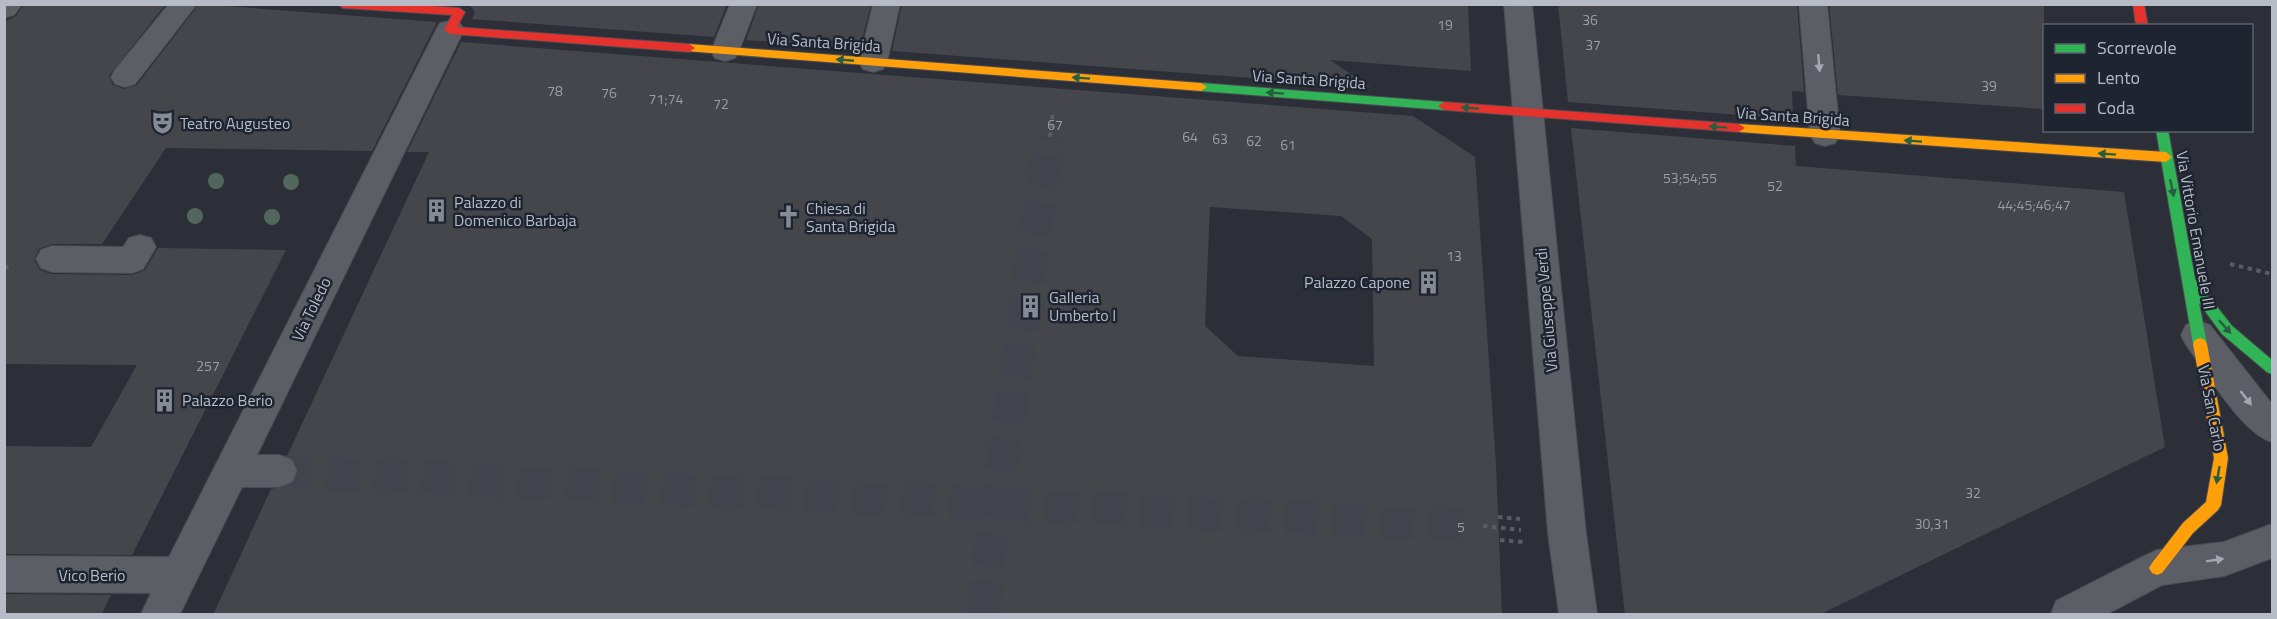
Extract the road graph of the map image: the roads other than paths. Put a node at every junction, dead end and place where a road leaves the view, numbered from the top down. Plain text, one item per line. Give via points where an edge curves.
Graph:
1 (9, 4) edge
2 (184, 4) edge
3 (343, 4) edge
4 (744, 4) edge
5 (887, 4) edge
6 (1518, 4) edge
7 (1813, 4) edge
8 (4, 9) edge
9 (457, 15) edge
10 (725, 51) junction
11 (873, 62) junction
12 (125, 77) dead end
13 (1528, 112) junction
14 (2162, 132) edge
15 (1825, 135) junction
16 (2166, 157) junction
17 (140, 247) dead end
18 (52, 259) dead end
19 (2190, 280) junction
20 (2198, 335) junction
21 (2272, 368) edge
22 (2272, 427) edge
23 (231, 471) junction
24 (279, 471) tunnel mouth
25 (2272, 541) edge
26 (2157, 568) junction
27 (4, 574) edge
28 (179, 575) junction
29 (160, 615) edge
30 (1578, 615) edge
31 (2070, 615) edge

1 - 8 street
2 - 12 street
3 - 9 street, Via Santa Brigida
4 - 10 street
5 - 11 street
6 - 13 street, Via Giuseppe Verdi
7 -> 15 street
9 - 10 street, Via Santa Brigida
9 - 23 street, Via Toledo
11 -> 10 street, Via Santa Brigida
13 -> 11 street, Via Santa Brigida
15 -> 13 street, Via Santa Brigida
13 - 30 street, Via Giuseppe Verdi via 1568,545
14 - 16 street, Via Vittorio Emanuele III
16 -> 15 street, Via Santa Brigida
16 -> 19 street, Via Vittorio Emanuele III
17 - 18 street via 132,260
19 - 20 street, Via Vittorio Emanuele III
19 -> 21 street via 2227,330
20 -> 22 street
20 -> 26 street, Via San Carlo via 2222,458 2213,505 2188,528
23 - 24 street
23 - 28 street, Via Toledo
26 -> 25 street, Via San Carlo via 2224,559
26 - 31 street, Via San Carlo
27 - 28 street, Vico Berio
28 - 29 street, Via Toledo

